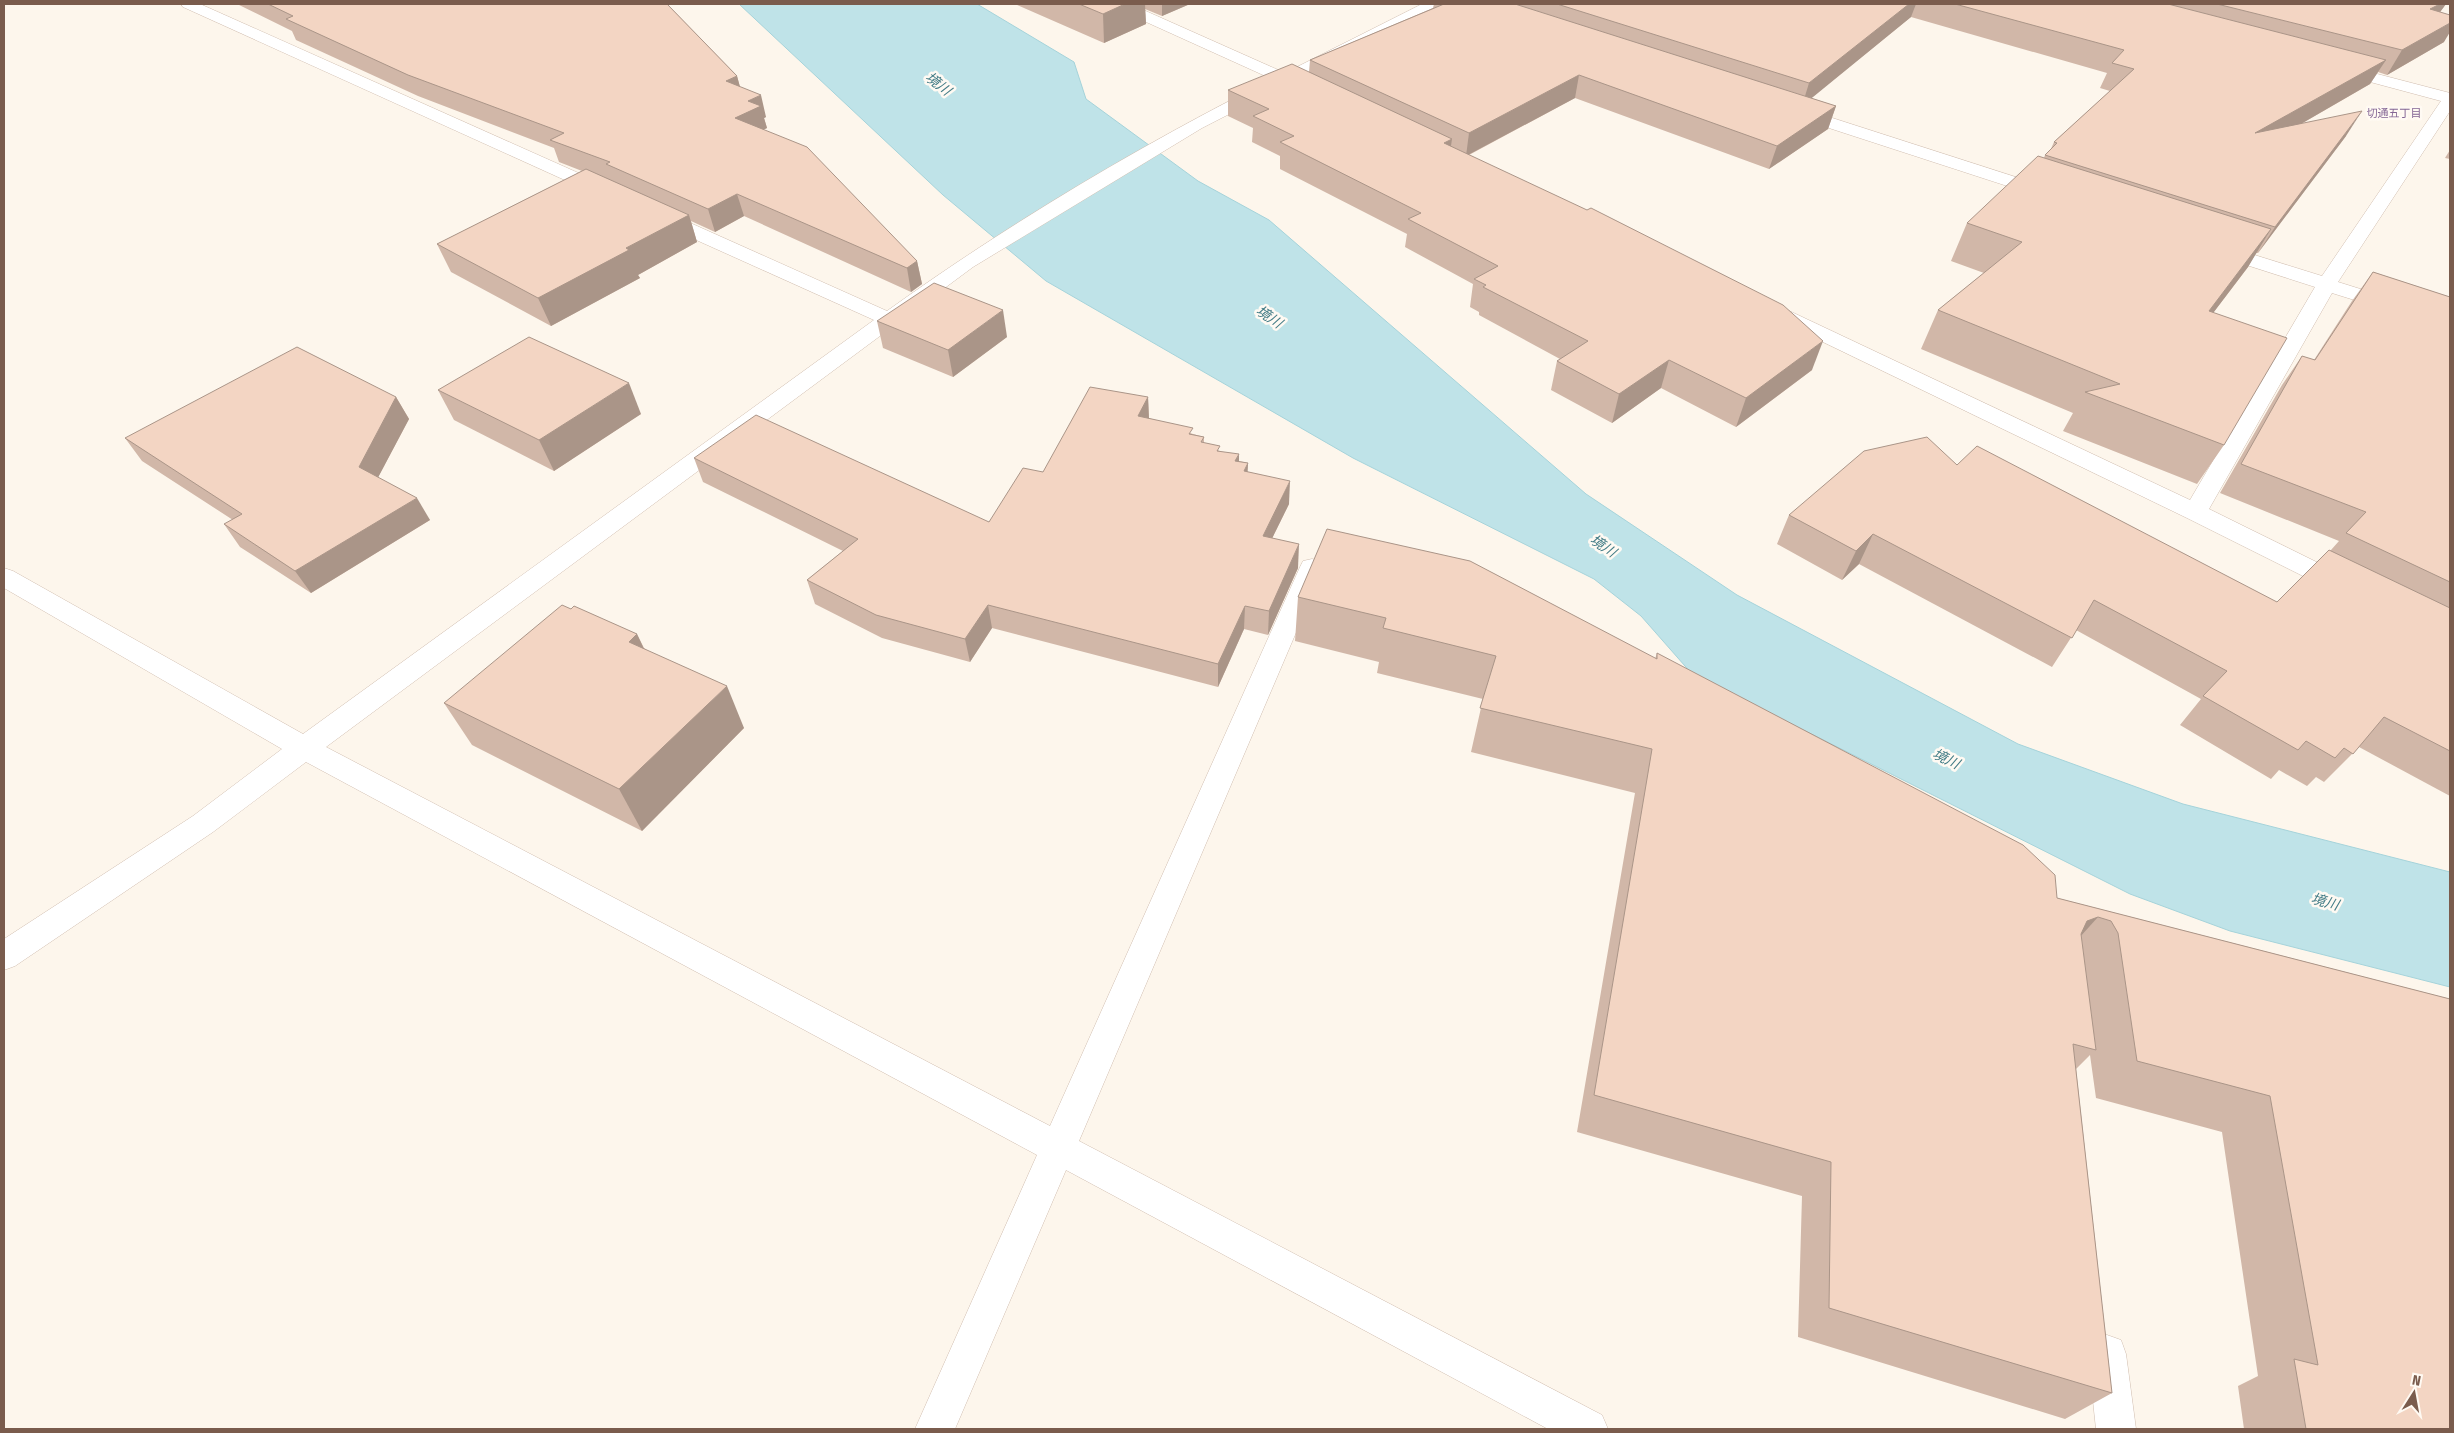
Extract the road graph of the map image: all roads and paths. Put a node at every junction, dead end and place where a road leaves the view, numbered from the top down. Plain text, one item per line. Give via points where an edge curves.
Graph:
1 (188, 4) edge
2 (1118, 4) edge
3 (1433, 4) edge
4 (2327, 66) edge
5 (1285, 79) junction
6 (1312, 91) edge
7 (2450, 99) edge
8 (1778, 106) edge
9 (2062, 198) edge
10 (624, 201) edge
11 (643, 209) edge
12 (2203, 245) edge
13 (2326, 285) junction
14 (1754, 302) edge
15 (889, 320) junction
16 (2450, 324) edge
17 (2195, 512) junction
18 (1323, 543) edge
19 (4, 577) edge
20 (2362, 595) edge
21 (304, 748) junction
22 (4, 956) edge
23 (1057, 1148) junction
24 (2103, 1320) edge
25 (935, 1429) edge
26 (1588, 1429) edge
27 (2116, 1429) edge

1 - 10 street
2 - 5 street
3 - 5 street
4 - 7 street
5 - 6 street
5 - 15 street via 1196,124 966,263
7 - 13 street
8 - 9 street
11 - 15 street
12 - 13 street
13 - 16 street
13 - 17 street
14 - 17 street
15 - 21 street
17 - 20 street
18 - 23 street
19 - 21 street
21 - 22 street via 203,824
21 - 23 street
23 - 25 street
23 - 26 street
24 - 27 street

